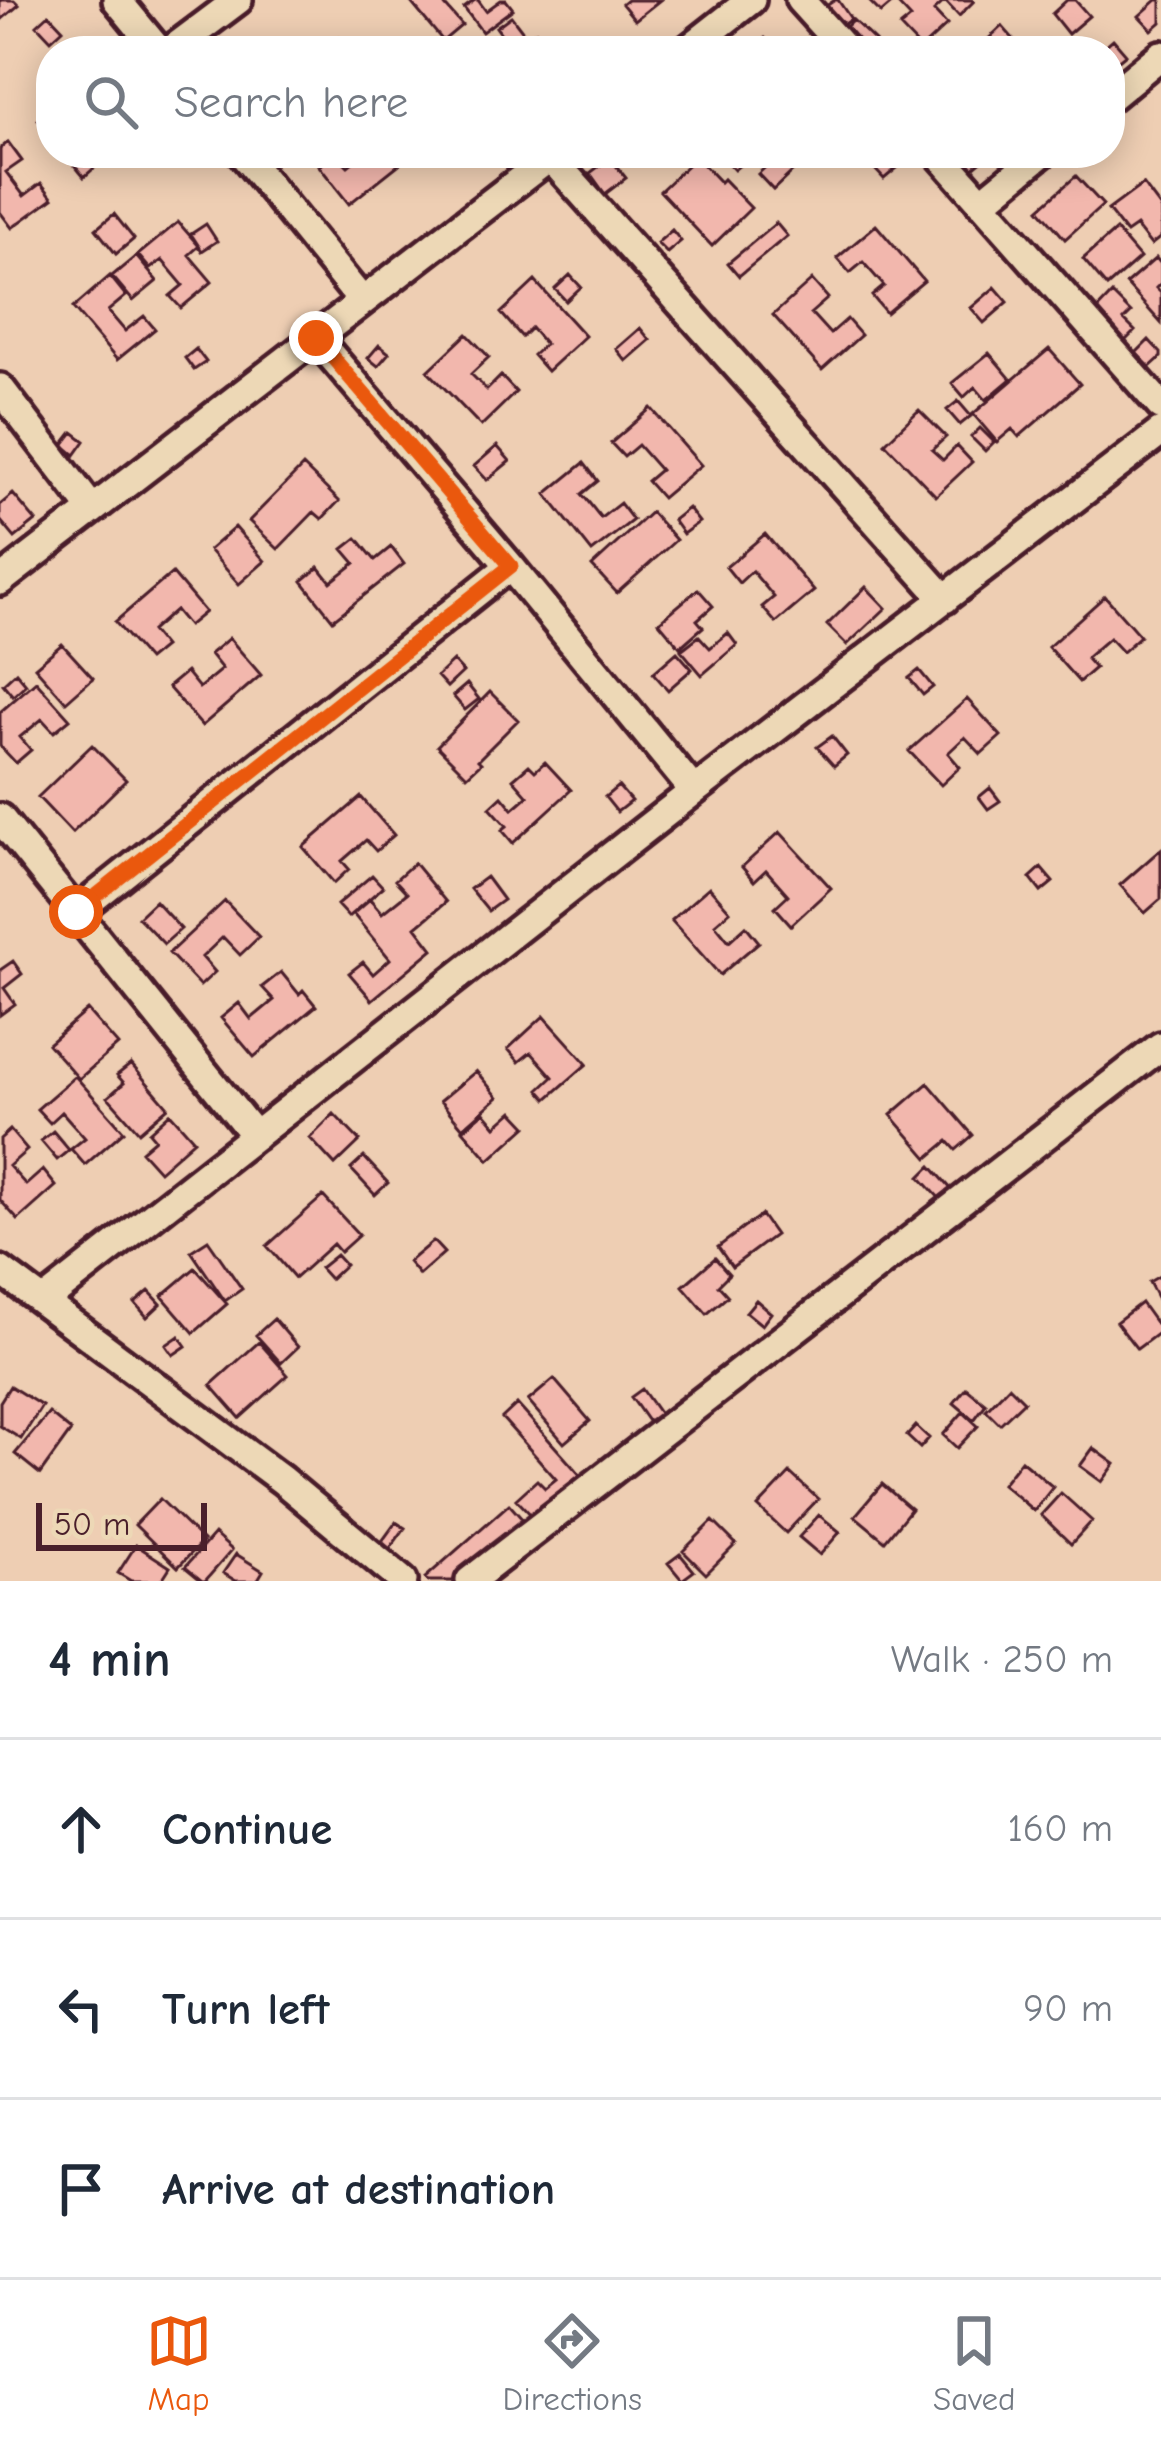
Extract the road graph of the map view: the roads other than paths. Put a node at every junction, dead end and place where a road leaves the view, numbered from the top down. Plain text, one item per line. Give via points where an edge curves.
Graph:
1 (117, 0) edge
2 (238, 0) edge
3 (751, 0) edge
4 (800, 0) edge
5 (147, 36) edge
6 (190, 36) edge
7 (705, 36) edge
8 (832, 36) edge
9 (1161, 55) edge
10 (1125, 85) edge
11 (254, 168) edge
12 (535, 168) edge
13 (564, 168) edge
14 (951, 168) edge
15 (1024, 168) edge
16 (981, 203) junction
17 (362, 301) junction
18 (316, 338) junction
19 (0, 388) edge
20 (1161, 406) edge
21 (1161, 432) edge
22 (92, 509) junction
23 (511, 566) junction
24 (0, 581) edge
25 (945, 599) junction
26 (694, 791) junction
27 (0, 818) edge
28 (76, 912) junction
29 (1161, 1046) edge
30 (255, 1136) junction
31 (0, 1270) edge
32 (43, 1302) junction
33 (403, 1581) edge
34 (470, 1581) edge

1 - 5 street
2 - 6 street
3 - 7 street
4 - 8 street
9 - 10 street
11 - 17 street
12 - 17 street
13 - 25 street
14 - 16 street
15 - 16 street
16 - 20 street
17 - 18 street
18 - 22 street
18 - 23 street
19 - 22 street
21 - 25 street
22 - 24 street
23 - 26 street
23 - 28 street
25 - 26 street
26 - 30 street
27 - 28 street
28 - 30 street
29 - 34 street
30 - 32 street
31 - 32 street
32 - 33 street

